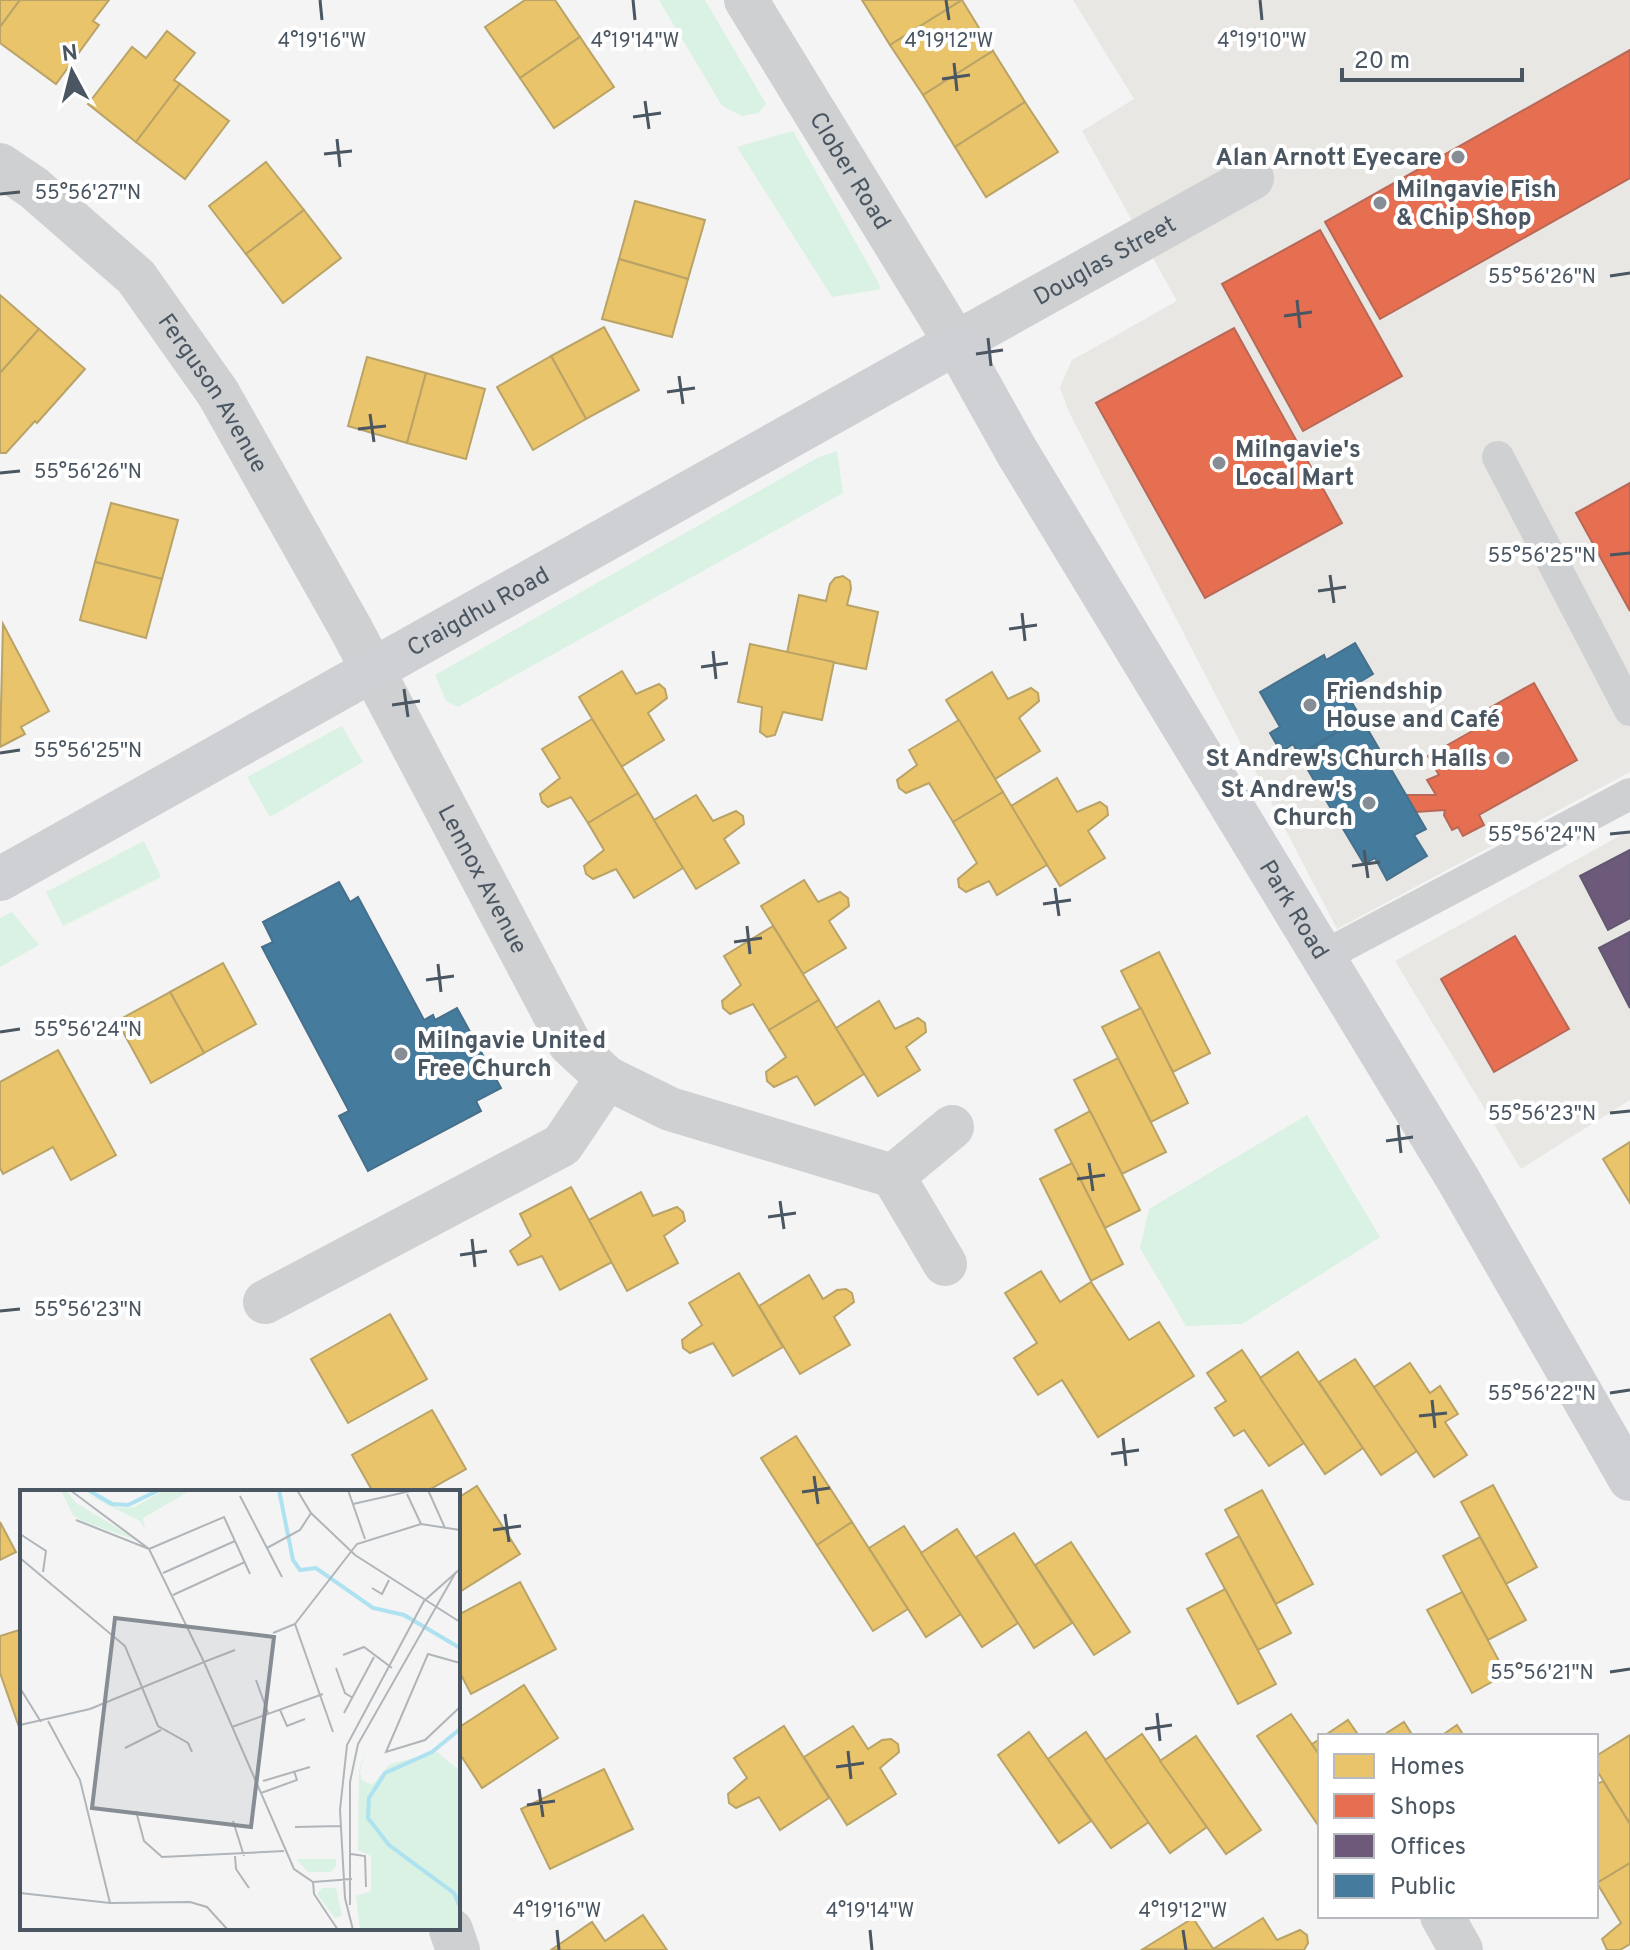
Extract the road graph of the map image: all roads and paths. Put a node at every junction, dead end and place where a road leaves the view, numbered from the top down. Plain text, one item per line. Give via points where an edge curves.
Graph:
1 (746, 0) edge
2 (0, 165) edge
3 (1252, 178) dead end
4 (956, 343) junction
5 (1498, 457) dead end
6 (371, 669) junction
7 (1630, 710) edge
8 (1630, 794) edge
9 (0, 879) edge
10 (1322, 957) junction
11 (607, 1078) junction
12 (952, 1127) dead end
13 (893, 1176) junction
14 (945, 1264) dead end
15 (265, 1302) dead end
16 (1630, 1479) edge
17 (1443, 1918) edge
18 (1461, 1950) edge

1 - 4 street, Clober Road
2 - 6 street, Ferguson Avenue via 136,277 218,393
3 - 4 street, Douglas Street
4 - 6 main road, Craigdhu Road
4 - 10 main road, Park Road
5 - 7 lane
6 - 9 main road, Craigdhu Road
6 - 11 street, Lennox Avenue via 570,1044
8 - 10 lane
10 - 16 main road, Park Road via 1459,1181
11 - 13 street, Lennox Avenue via 670,1109
11 - 15 street via 562,1145
12 - 13 street
13 - 14 street
17 - 18 street

